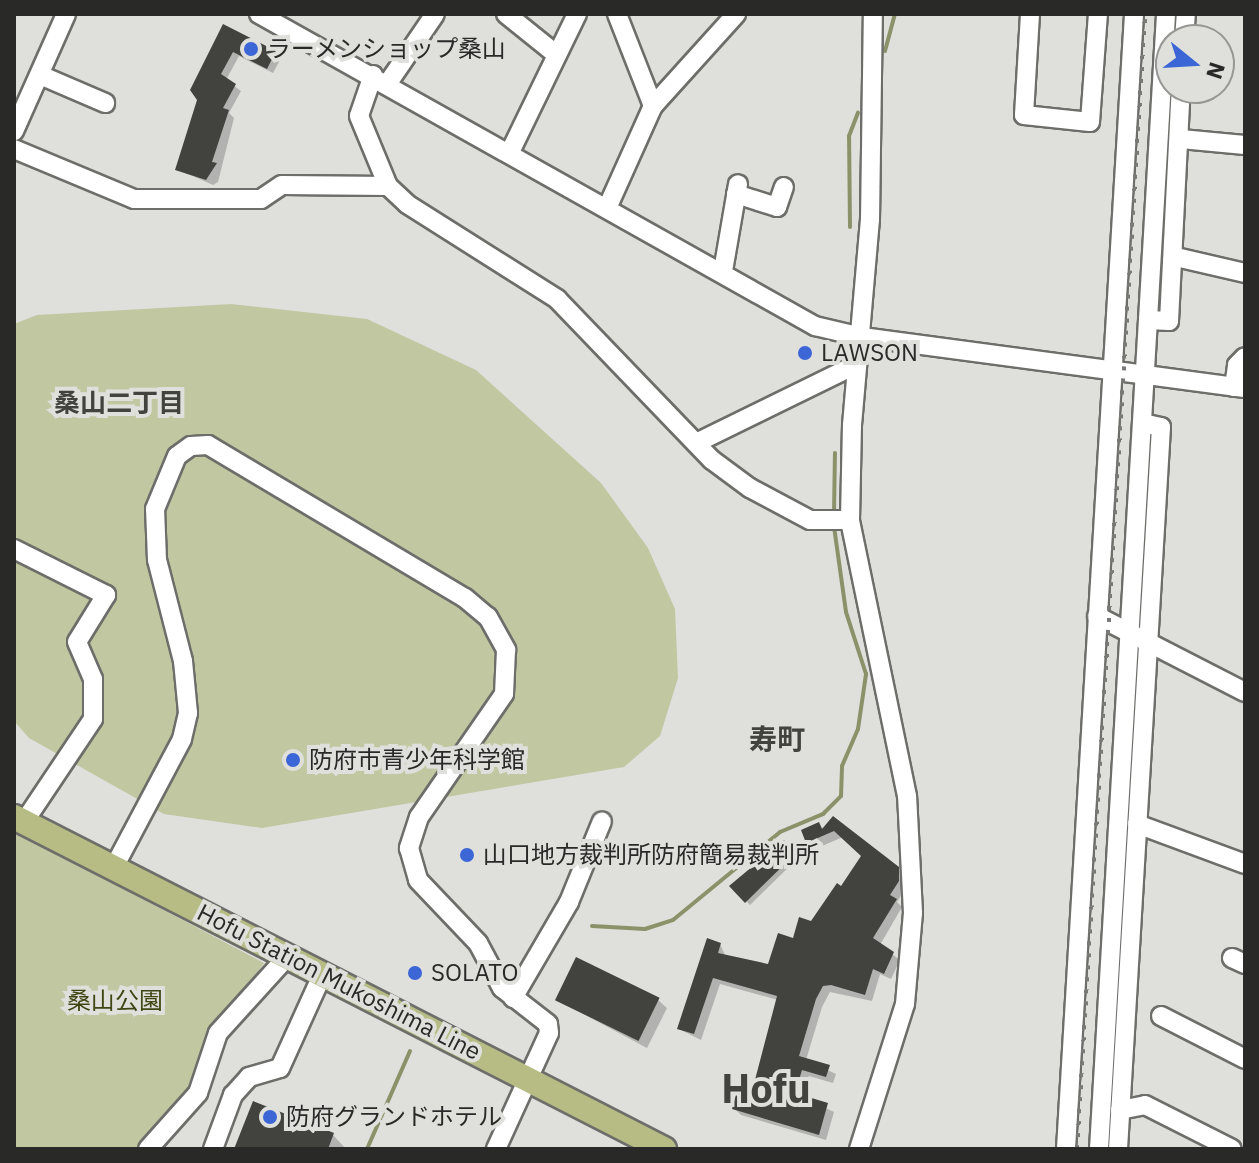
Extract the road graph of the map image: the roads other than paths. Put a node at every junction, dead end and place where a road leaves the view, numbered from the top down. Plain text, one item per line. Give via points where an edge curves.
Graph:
1 (66, 14) edge
2 (259, 14) edge
3 (435, 14) edge
4 (506, 14) edge
5 (577, 14) edge
6 (617, 14) edge
7 (736, 14) edge
8 (873, 14) edge
9 (1030, 14) edge
10 (1098, 14) edge
11 (1134, 14) edge
12 (1166, 14) edge
13 (557, 55) junction
14 (40, 75) junction
15 (380, 79) junction
16 (105, 103) dead end
17 (1181, 104) edge
18 (653, 106) junction
19 (14, 131) edge
20 (1181, 139) junction
21 (1245, 145) edge
22 (14, 149) edge
23 (510, 152) junction
24 (388, 186) junction
25 (784, 187) dead end
26 (608, 206) junction
27 (1176, 257) junction
28 (723, 271) junction
29 (1245, 273) edge
30 (1148, 320) junction
31 (862, 337) junction
32 (1245, 357) edge
33 (857, 364) junction
34 (1112, 370) junction
35 (1146, 374) junction
36 (1239, 388) edge
37 (1142, 423) junction
38 (696, 443) junction
39 (850, 520) junction
40 (14, 549) edge
41 (1097, 616) junction
42 (1128, 635) junction
43 (1147, 646) junction
44 (1245, 692) edge
45 (19, 820) edge
46 (602, 821) dead end
47 (1137, 824) junction
48 (1245, 864) edge
49 (113, 869) junction
50 (1079, 924) junction
51 (1122, 925) junction
52 (287, 957) junction
53 (323, 973) junction
54 (513, 998) junction
55 (1161, 1016) dead end
56 (1245, 1059) edge
57 (529, 1077) junction
58 (1120, 1110) junction
59 (148, 1149) edge
60 (213, 1149) edge
61 (496, 1149) edge
62 (664, 1149) edge
63 (859, 1149) edge
64 (1066, 1149) edge
65 (1099, 1149) edge
66 (1118, 1149) edge
67 (1232, 1149) edge

1 - 14 street
2 - 15 street
3 - 15 street
4 - 13 street
5 - 13 street
6 - 18 street
7 - 18 street
8 - 31 street via 870,220
9 - 10 street via 1024,115 1090,122
11 - 34 street
12 - 30 street
13 - 23 street
14 - 16 street
14 - 19 street
15 - 23 street
15 - 24 street via 359,116
17 - 20 street
18 - 26 street
20 - 21 street
20 - 27 street
22 - 24 street via 134,199 261,199 282,185
23 - 26 street
24 - 38 street via 418,214 557,299
25 - 28 street via 777,207 737,189
26 - 28 street
27 - 29 street
27 - 30 street via 1169,321
28 - 31 street via 815,326
30 - 35 street
31 - 33 street
31 - 34 street
32 - 36 street via 1237,365
33 - 38 street
33 - 39 street
34 - 35 street
34 - 41 street
35 - 36 street
35 - 37 street
37 - 42 street
37 - 43 street via 1161,427
38 - 39 street via 750,488 810,520
39 - 63 street via 898,749 913,853 905,1004
40 - 45 street via 106,595 77,642 93,679 93,719
41 - 42 street
41 - 50 street
42 - 43 street
42 - 51 street
43 - 44 street
43 - 47 street
45 - 49 main road, Hofu Station Mukoshima Line
46 - 54 street via 569,902
47 - 48 street
47 - 51 street
49 - 52 main road, Hofu Station Mukoshima Line
49 - 54 street via 182,739 188,713 183,661 157,560 155,509 177,456 191,446 208,445 465,598 498,634 507,661 504,694 419,817 409,848 418,880 478,943
50 - 51 street
50 - 64 street
51 - 58 street
51 - 65 street
52 - 53 main road, Hofu Station Mukoshima Line
52 - 59 street via 218,1033 198,1093
53 - 57 main road, Hofu Station Mukoshima Line
53 - 60 street via 280,1068 249,1077 233,1095
54 - 57 street via 548,1024
55 - 56 street
57 - 61 street
57 - 62 main road, Hofu Station Mukoshima Line
58 - 66 street
58 - 67 street via 1145,1105

